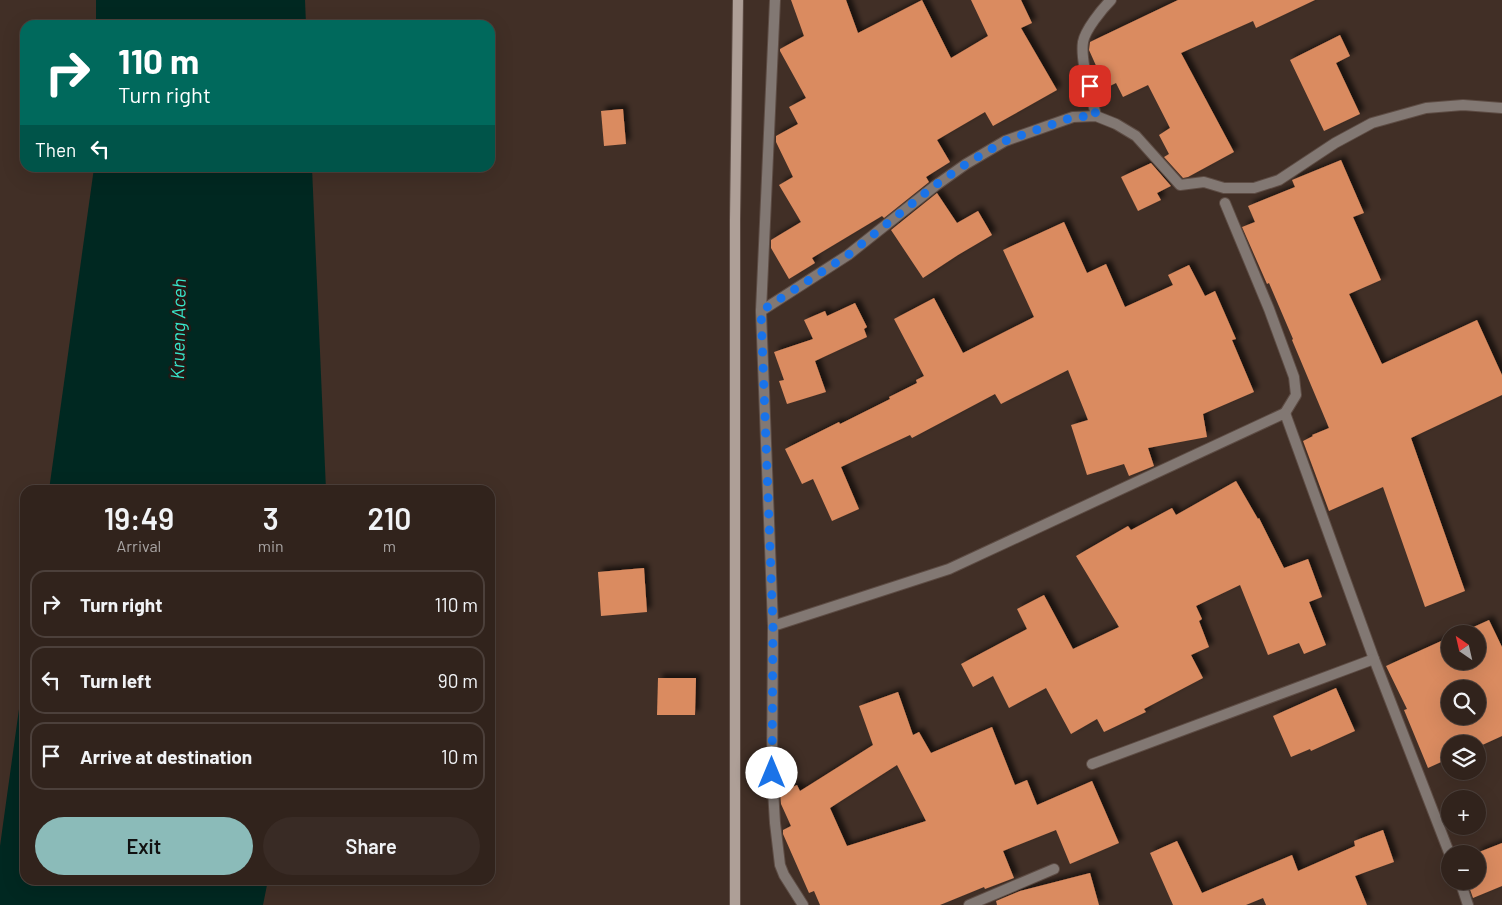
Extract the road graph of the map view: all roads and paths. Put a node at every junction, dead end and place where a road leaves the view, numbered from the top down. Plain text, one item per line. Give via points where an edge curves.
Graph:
1 (738, 0) edge
2 (775, 0) edge
3 (1111, 0) edge
4 (1502, 108) edge
5 (1096, 116) junction
6 (1225, 203) dead end
7 (761, 311) junction
8 (1285, 413) junction
9 (773, 626) junction
10 (1374, 659) junction
11 (1092, 764) dead end
12 (1446, 845) edge
13 (1054, 869) dead end
14 (1463, 890) edge
15 (735, 905) edge
16 (803, 905) edge
17 (969, 905) edge
18 (1468, 905) edge

1 - 15 street
2 - 7 street
3 - 5 street via 1083,41 1083,57
4 - 5 street via 1463,105 1426,108 1372,123 1279,180 1254,188 1224,188 1204,182 1180,184 1136,136
5 - 7 street via 1073,117 1005,141 934,186 848,255
6 - 8 street via 1294,378 1296,395
7 - 9 street
8 - 9 street via 950,569
8 - 10 street
9 - 16 street via 775,823 780,865
10 - 11 street
10 - 12 street
13 - 17 street
14 - 18 street

